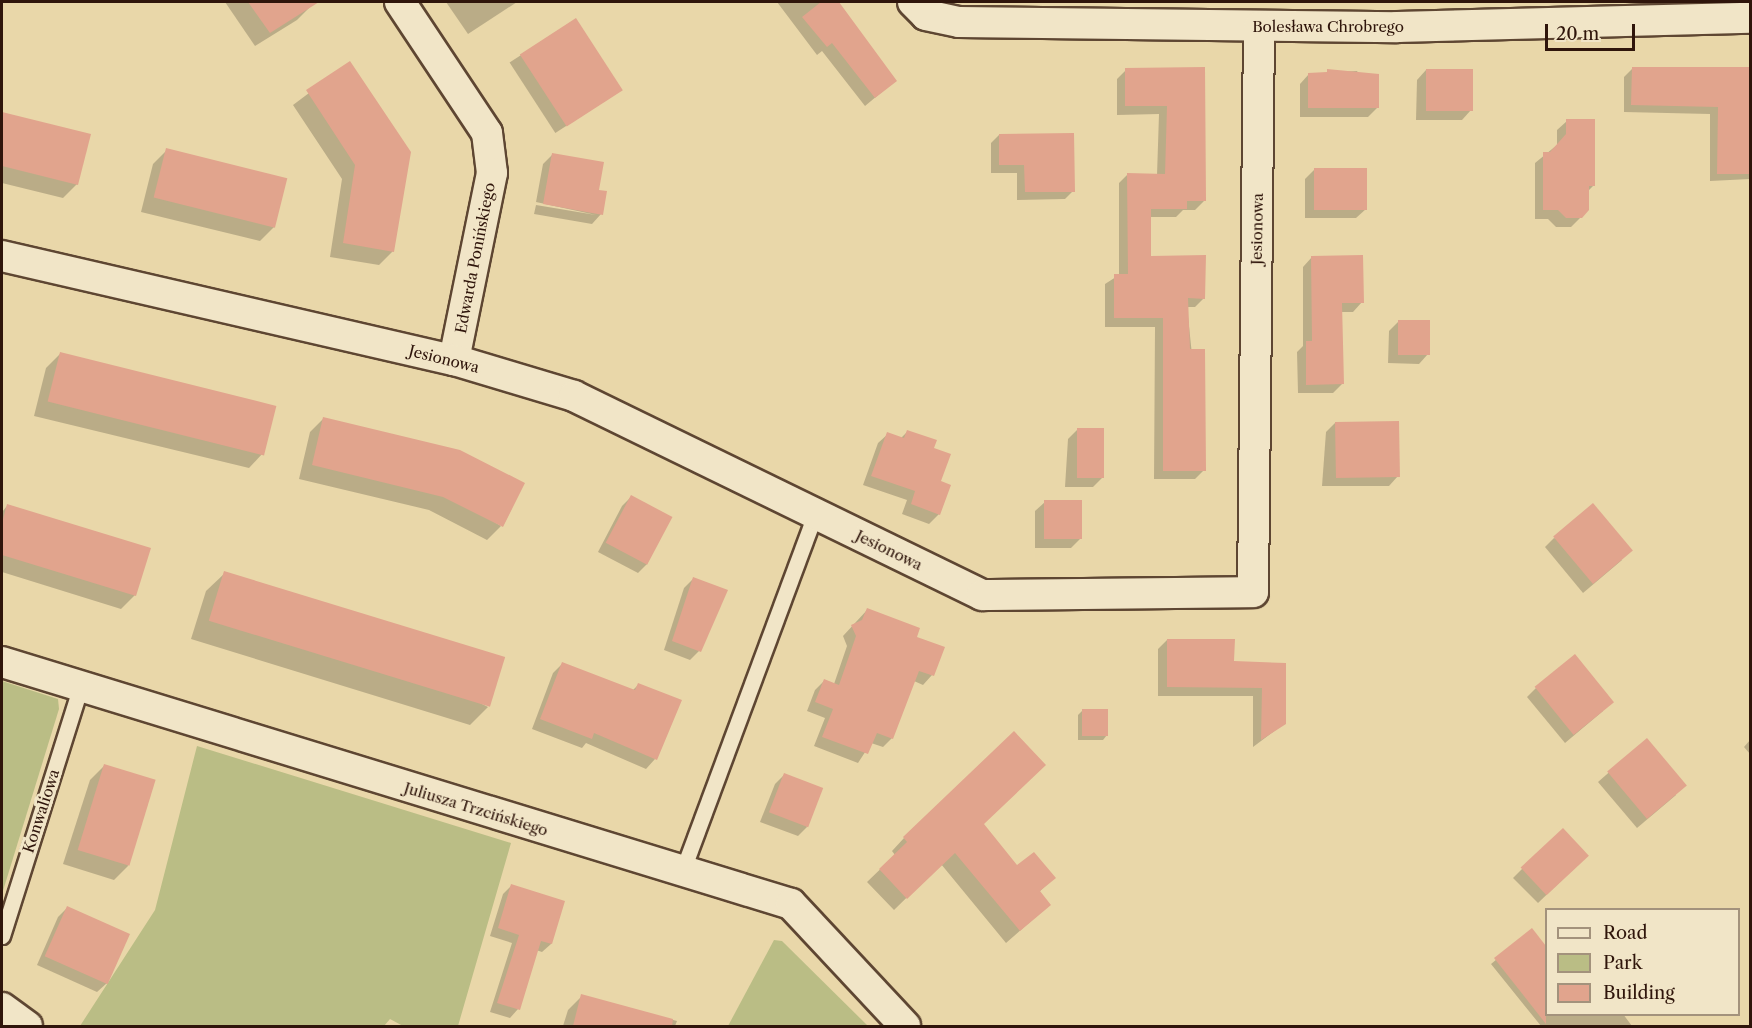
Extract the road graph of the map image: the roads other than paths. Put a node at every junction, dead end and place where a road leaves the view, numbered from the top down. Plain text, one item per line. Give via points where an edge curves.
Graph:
1 (400, 2) edge
2 (913, 2) edge
3 (1676, 10) edge
4 (1125, 12) edge
5 (1397, 14) edge
6 (1750, 18) edge
7 (1259, 27) junction
8 (2, 256) edge
9 (454, 360) junction
10 (815, 514) junction
11 (2, 662) edge
12 (81, 687) junction
13 (682, 872) junction
14 (2, 936) edge
15 (2, 1008) edge
16 (27, 1026) edge
17 (905, 1026) edge

1 - 9 street, Edwarda Ponińskiego via 487,133 492,173
2 - 4 street, Bolesława Chrobrego via 926,15 959,22
3 - 5 street, Bolesława Chrobrego
3 - 6 street, Bolesława Chrobrego
4 - 7 street, Bolesława Chrobrego
5 - 7 street, Bolesława Chrobrego
7 - 10 street, Jesionowa via 1253,592 982,596
8 - 9 street, Jesionowa
9 - 10 street, Jesionowa via 574,396
10 - 13 lane
11 - 12 street, Juliusza Trzcińskiego
12 - 13 street, Juliusza Trzcińskiego
12 - 14 lane, Konwaliowa
13 - 17 street, Juliusza Trzcińskiego via 791,904
15 - 16 street

